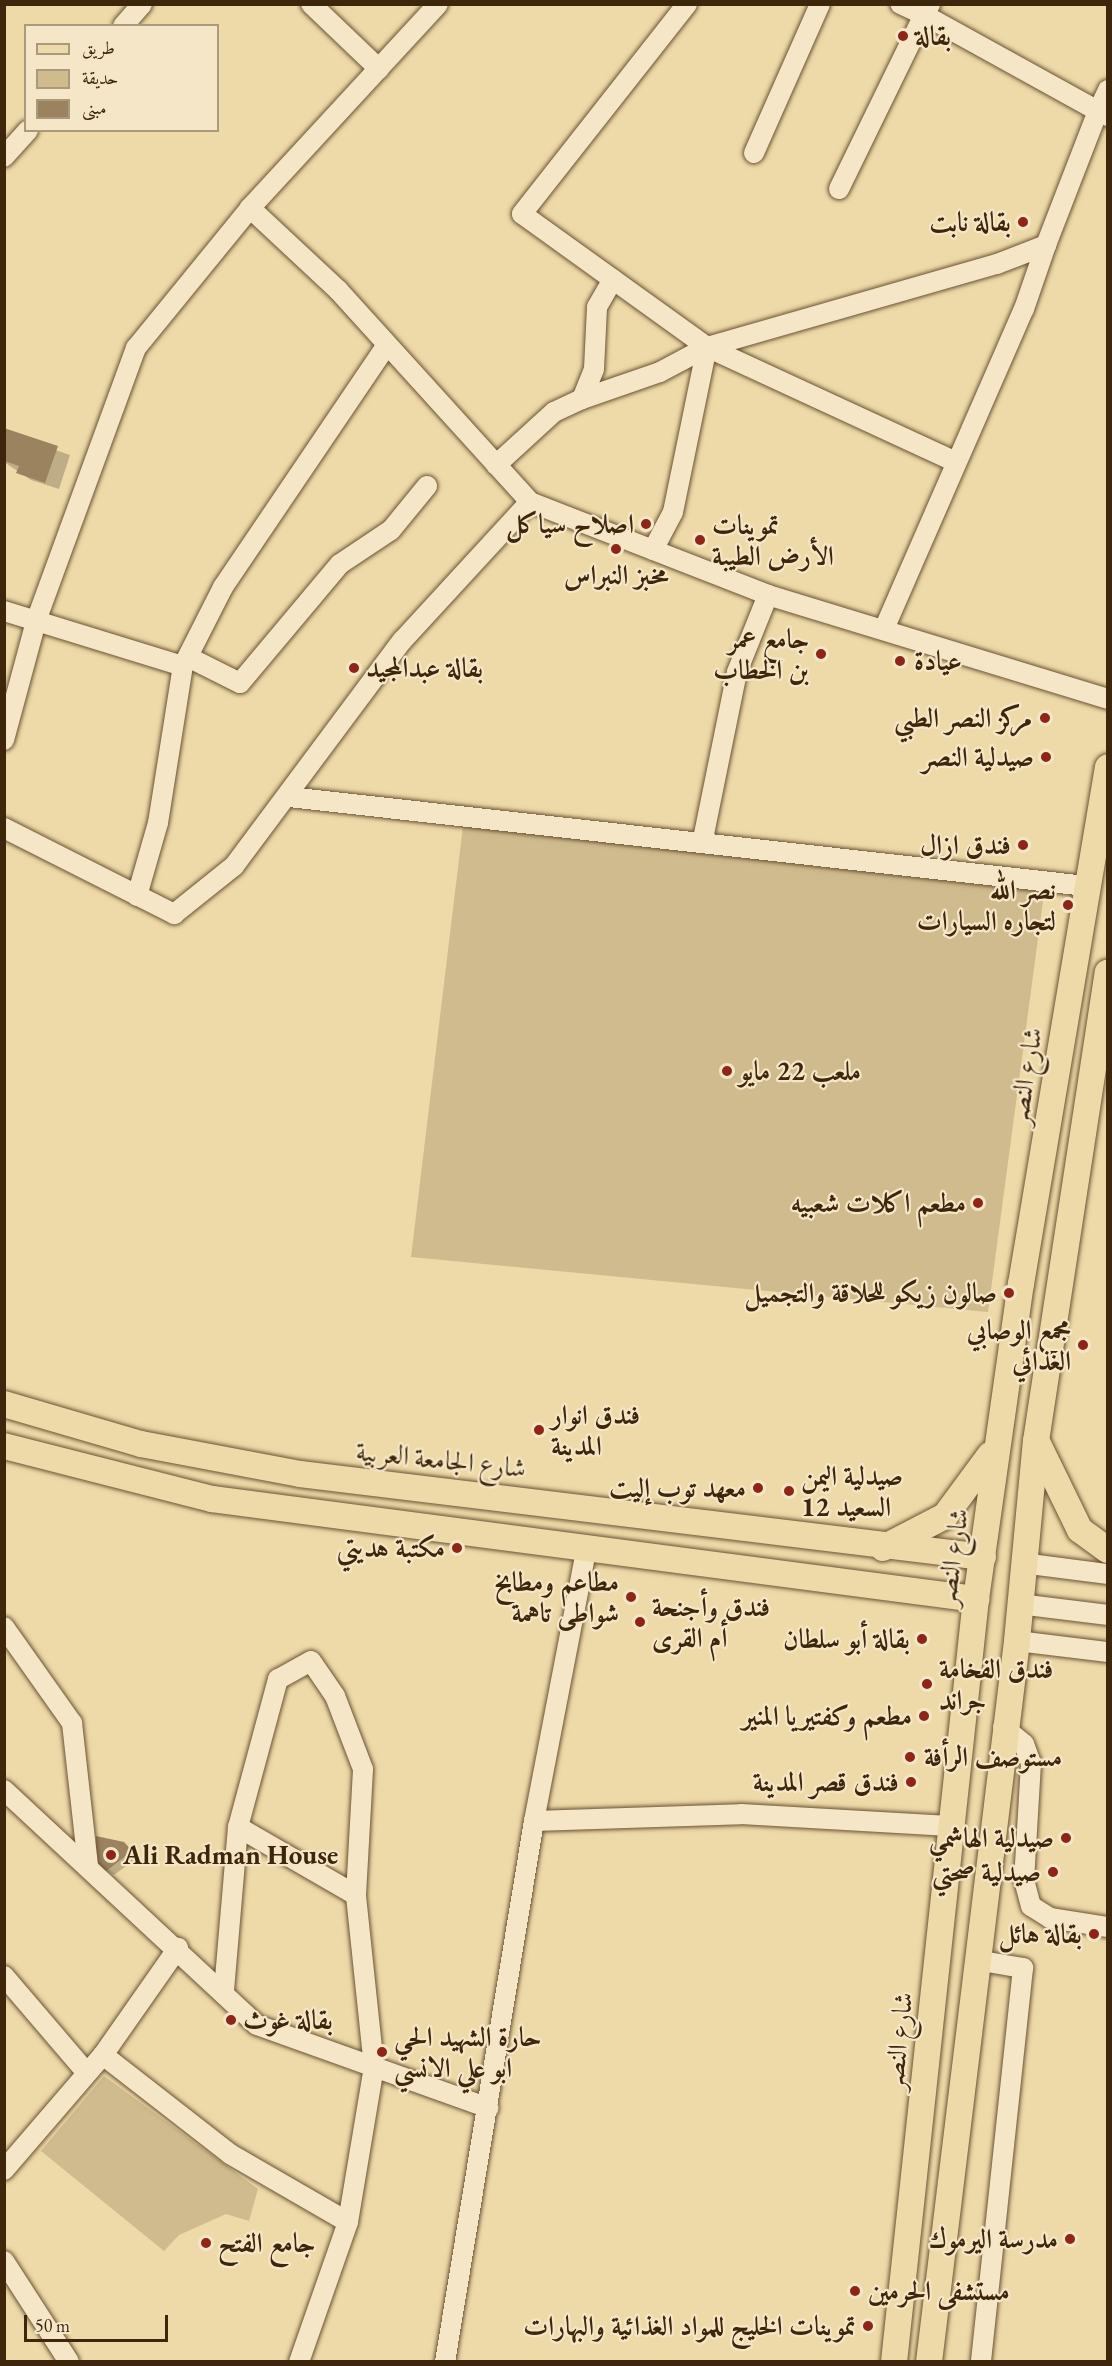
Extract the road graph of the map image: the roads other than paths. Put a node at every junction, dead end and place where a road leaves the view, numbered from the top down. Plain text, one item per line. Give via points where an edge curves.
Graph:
1 (142, 4) edge
2 (311, 4) edge
3 (438, 4) edge
4 (687, 4) edge
5 (820, 4) edge
6 (900, 4) edge
7 (927, 10) edge
8 (125, 24) edge
9 (379, 69) junction
10 (1107, 90) edge
11 (1103, 113) edge
12 (26, 132) edge
13 (754, 153) dead end
14 (4, 157) edge
15 (839, 189) dead end
16 (250, 207) junction
17 (1046, 245) junction
18 (613, 279) junction
19 (387, 345) junction
20 (707, 347) junction
21 (582, 399) junction
22 (956, 462) junction
23 (496, 465) junction
24 (426, 486) dead end
25 (530, 502) junction
26 (653, 550) junction
27 (768, 595) junction
28 (4, 611) edge
29 (36, 621) junction
30 (884, 629) junction
31 (185, 662) junction
32 (1107, 699) edge
33 (4, 740) edge
34 (1107, 767) edge
35 (289, 797) junction
36 (4, 828) edge
37 (703, 839) junction
38 (1086, 886) junction
39 (137, 896) junction
40 (1107, 972) edge
41 (1024, 1264) junction
42 (1065, 1270) junction
43 (1016, 1317) junction
44 (1057, 1320) junction
45 (4, 1404) edge
46 (1000, 1423) junction
47 (1036, 1441) junction
48 (4, 1446) edge
49 (587, 1546) junction
50 (882, 1549) junction
51 (1107, 1550) edge
52 (983, 1557) junction
53 (1022, 1563) junction
54 (1107, 1574) edge
55 (876, 1585) junction
56 (976, 1599) junction
57 (1019, 1604) junction
58 (1107, 1615) edge
59 (972, 1626) junction
60 (4, 1627) edge
61 (1017, 1641) junction
62 (1107, 1652) edge
63 (1004, 1727) junction
64 (4, 1790) edge
65 (534, 1821) junction
66 (950, 1826) junction
67 (238, 1827) junction
68 (88, 1865) junction
69 (356, 1895) junction
70 (1107, 1927) edge
71 (178, 1948) junction
72 (938, 1958) junction
73 (976, 1960) junction
74 (4, 1976) edge
75 (224, 1989) junction
76 (931, 2017) junction
77 (971, 2019) junction
78 (103, 2055) junction
79 (374, 2067) junction
80 (85, 2071) junction
81 (489, 2108) junction
82 (4, 2170) edge
83 (348, 2222) junction
84 (4, 2261) edge
85 (69, 2361) edge
86 (299, 2361) edge
87 (445, 2361) edge
88 (894, 2361) edge
89 (929, 2361) edge
90 (981, 2361) edge

1 - 8 street
2 - 9 street
3 - 9 street
4 - 18 street via 522,214
5 - 13 street
6 - 7 street
7 - 11 street
7 - 15 street
9 - 16 street
10 - 11 street
11 - 17 street
12 - 14 street
16 - 19 street
16 - 29 street via 135,348
17 - 20 street via 997,264
17 - 22 street
18 - 20 street
18 - 21 street via 597,307 594,369
19 - 23 street
19 - 31 street via 223,587
20 - 21 street via 660,372
20 - 22 street
20 - 26 street via 673,512
21 - 23 street via 554,412
22 - 30 street
23 - 25 street
24 - 31 street via 391,530 340,564 240,682
25 - 26 street
25 - 35 street via 402,641
26 - 27 street
27 - 30 street
27 - 37 street via 737,672
28 - 29 street
29 - 31 street
29 - 33 street
30 - 32 street
31 - 39 street via 158,823
34 - 38 main road, شارع النصر
35 - 37 street
35 - 39 street via 234,866 174,914
36 - 39 street
37 - 38 street
38 - 41 main road, شارع النصر
40 - 42 main road
41 - 42 main road via 1043,1277
41 - 43 main road, شارع النصر
42 - 44 main road
43 - 44 main road via 1032,1312
43 - 46 main road, شارع النصر
44 - 47 main road
45 - 50 main road, شارع الجامعة العربية via 141,1444 300,1474 613,1509
46 - 50 main road via 987,1466 963,1498 945,1516
46 - 52 main road, شارع النصر
47 - 51 main road via 1080,1530
47 - 53 main road
48 - 49 main road via 212,1499
49 - 55 main road
49 - 65 street
50 - 52 main road, شارع الجامعة العربية
52 - 56 main road, شارع النصر
53 - 54 street
53 - 57 main road
55 - 56 main road
55 - 59 main road via 951,1612
56 - 59 main road, شارع النصر
57 - 58 street
57 - 61 main road
59 - 66 main road, شارع النصر
60 - 68 street via 72,1723
61 - 62 street
61 - 63 main road
63 - 70 street via 1024,1743 1031,1763 1024,1880 1031,1906 1050,1918
63 - 73 main road
64 - 68 street
65 - 66 street via 741,1814
65 - 81 street
66 - 72 main road, شارع النصر
67 - 69 street
67 - 69 street via 278,1679 311,1661 335,1696 363,1768
67 - 75 street
68 - 71 street
69 - 79 street
71 - 75 street
71 - 78 street
72 - 73 main road via 958,1964
72 - 76 main road, شارع النصر
73 - 77 main road
73 - 90 street via 1023,1968
74 - 80 street
75 - 79 street via 257,2025
76 - 77 main road via 944,2001 965,2005
76 - 88 main road, شارع النصر
77 - 89 main road
78 - 80 street
78 - 83 street via 230,2154
79 - 81 street
79 - 83 street
80 - 82 street
81 - 87 street
83 - 86 street
84 - 85 street

